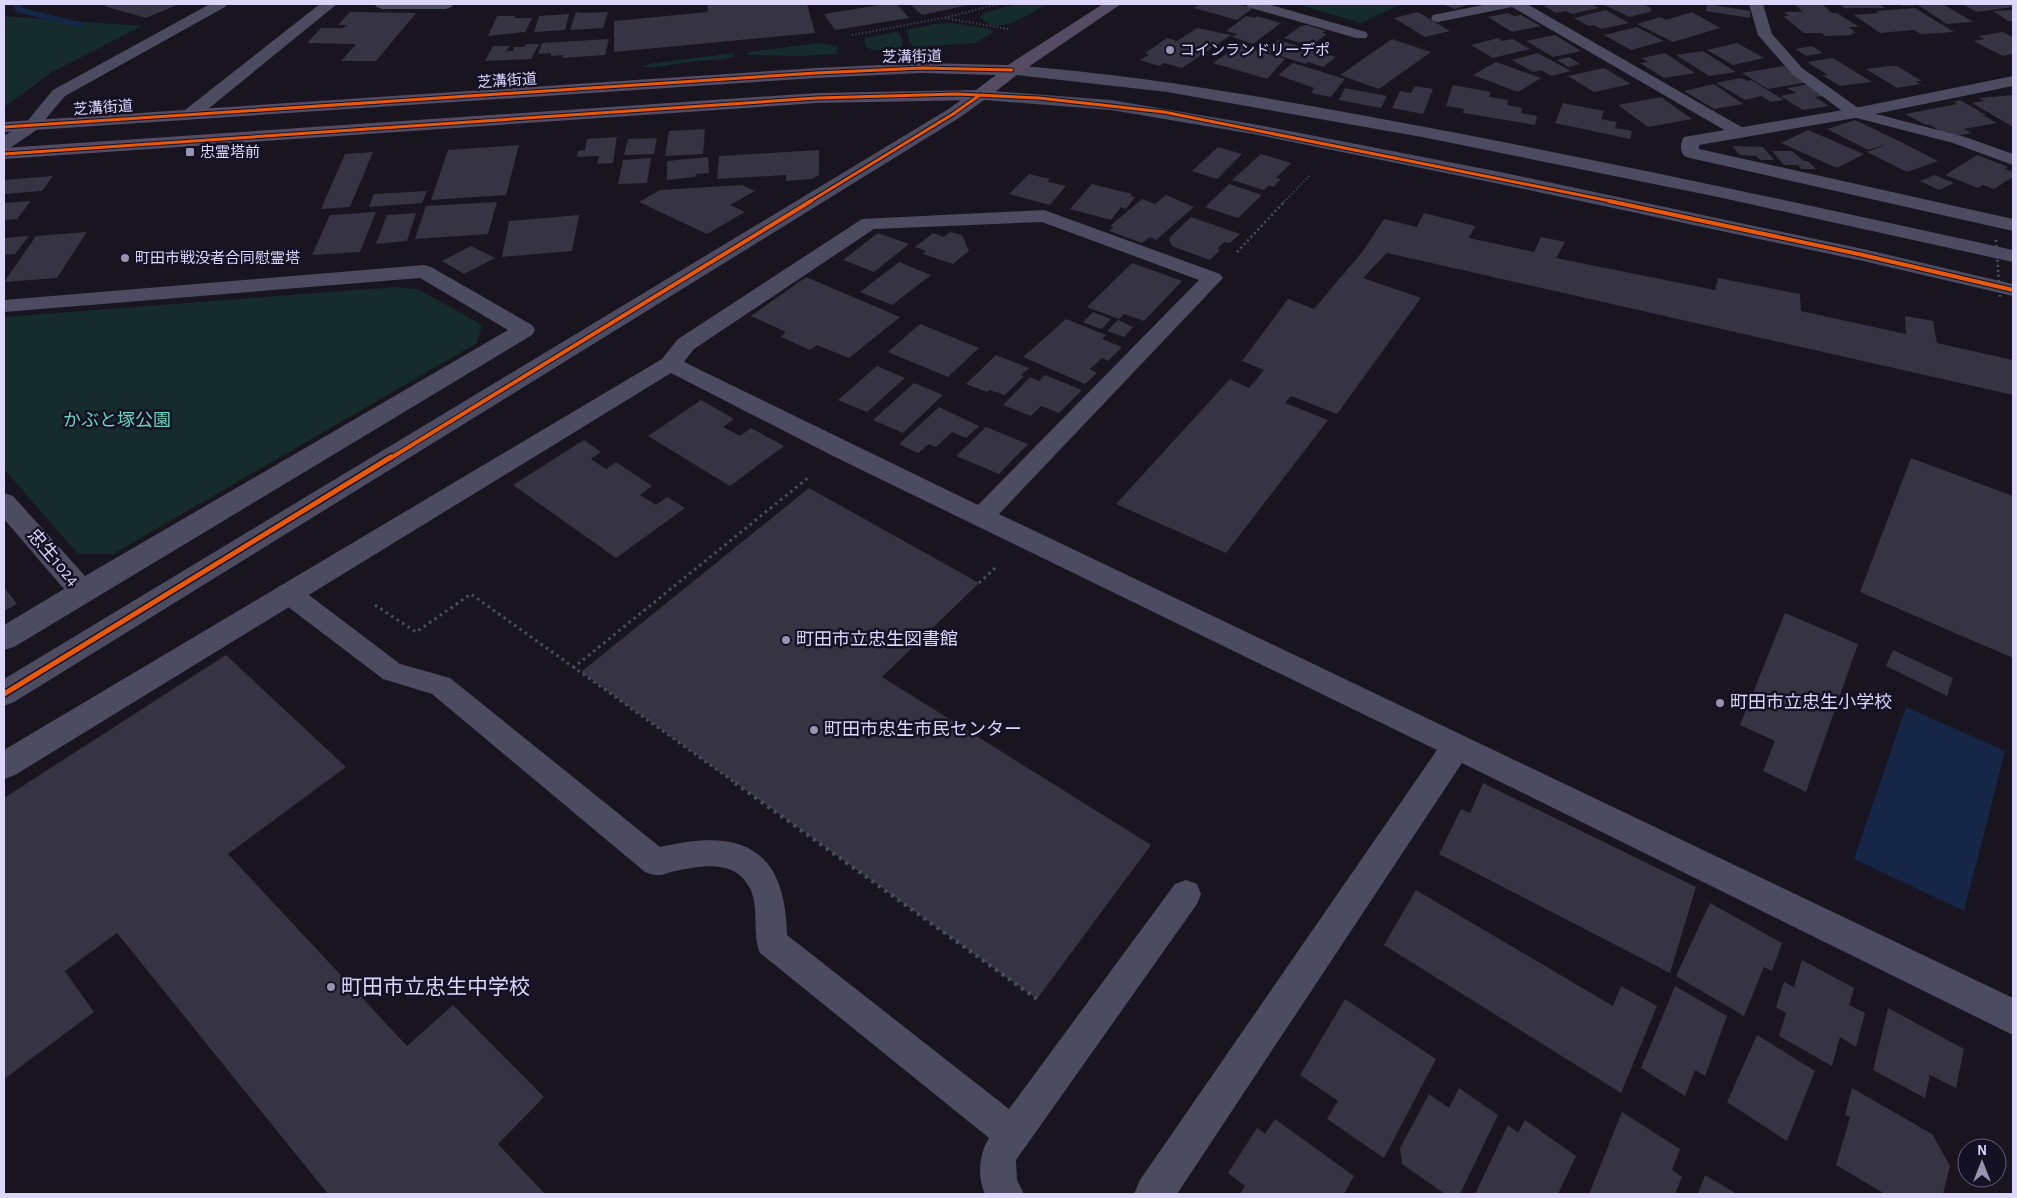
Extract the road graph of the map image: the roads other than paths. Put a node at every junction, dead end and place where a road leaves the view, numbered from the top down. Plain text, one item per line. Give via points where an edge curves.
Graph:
1 (220, 4) edge
2 (329, 4) edge
3 (382, 4) edge
4 (410, 4) edge
5 (446, 4) edge
6 (1113, 4) edge
7 (1253, 4) edge
8 (1507, 4) edge
9 (1517, 4) edge
10 (1756, 4) edge
11 (1278, 7) edge
12 (1463, 13) junction
13 (1438, 18) dead end
14 (1477, 22) dead end
15 (1361, 35) dead end
16 (1012, 70) junction
17 (2013, 81) edge
18 (980, 95) junction
19 (1855, 113) junction
20 (191, 114) junction
21 (32, 125) junction
22 (4, 127) edge
23 (1739, 132) junction
24 (4, 144) edge
25 (4, 154) edge
26 (2013, 160) edge
27 (2013, 225) edge
28 (2013, 256) edge
29 (2006, 294) edge
30 (4, 306) edge
31 (670, 364) junction
32 (4, 502) edge
33 (981, 517) junction
34 (82, 591) junction
35 (288, 593) junction
36 (4, 639) edge
37 (4, 694) edge
38 (1457, 746) junction
39 (4, 766) edge
40 (1186, 894) dead end
41 (2013, 1016) edge
42 (1012, 1134) junction
43 (1006, 1194) edge
44 (1154, 1194) edge

1 - 21 lane via 59,94
2 - 20 street
3 - 4 street
4 - 5 street
6 - 16 main road
7 - 11 lane
8 - 12 lane
9 - 23 lane
10 - 19 lane via 1765,35 1797,71
11 - 15 lane
12 - 13 lane
12 - 14 lane
16 - 18 main road
16 - 20 main road, 芝溝街道 via 922,68 816,73
16 - 28 street via 1117,79 1266,103 1509,149
17 - 19 street
18 - 25 main road via 818,98
18 - 29 street via 1111,105 1244,127 1854,253
18 - 37 street
19 - 23 street
19 - 26 lane via 1960,140
20 - 21 main road, 芝溝街道
21 - 22 main road, 芝溝街道
21 - 24 street
23 - 27 street via 1690,141 1690,152
30 - 34 street via 424,271 524,330
31 - 33 street
31 - 33 street via 686,344 869,223 1044,216 1214,278
31 - 35 street
32 - 34 street, 忠生1024
33 - 38 street
34 - 36 street
35 - 39 street
35 - 42 lane via 392,672 441,686 656,862 701,852 745,859 760,876 768,896 771,942
38 - 41 street
38 - 44 street
40 - 42 lane
42 - 43 lane via 998,1156 1000,1188

